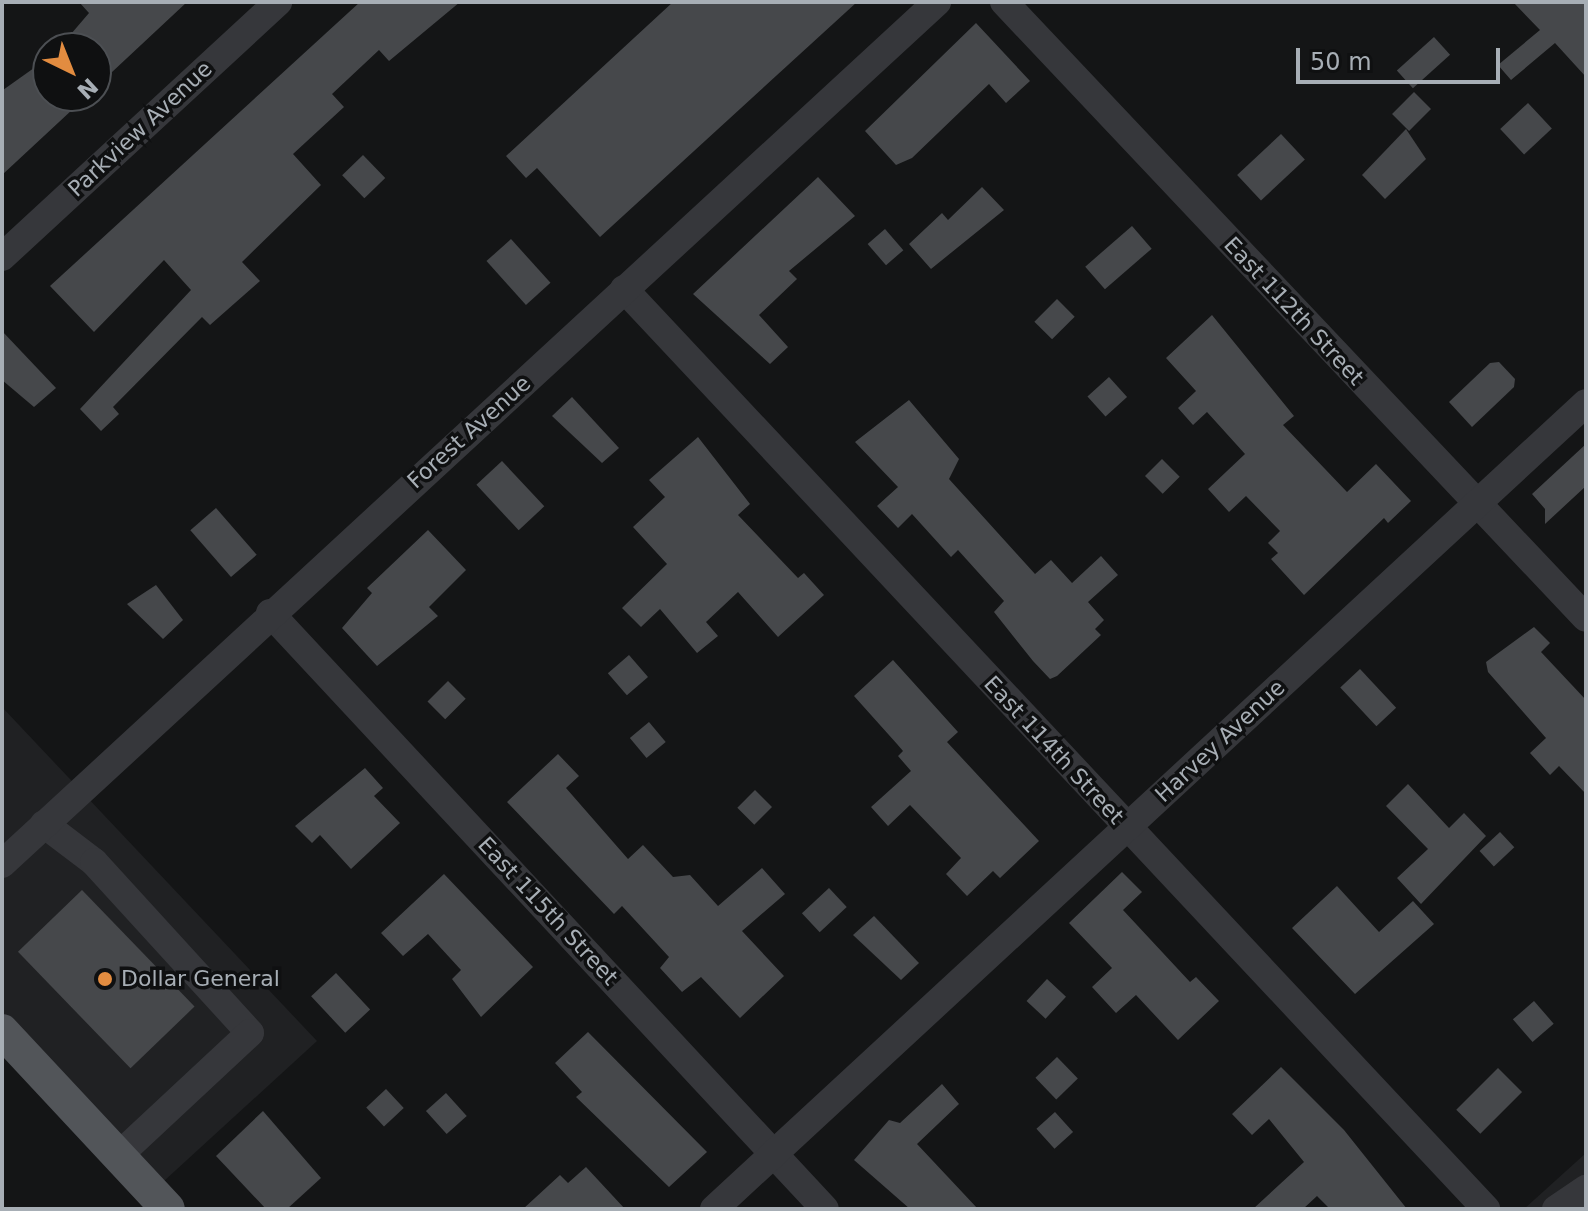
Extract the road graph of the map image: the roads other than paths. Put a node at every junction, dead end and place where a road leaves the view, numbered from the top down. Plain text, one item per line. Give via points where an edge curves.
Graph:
1 (278, 2) edge
2 (937, 2) edge
3 (1004, 2) edge
4 (2, 257) edge
5 (624, 289) junction
6 (1586, 403) edge
7 (1476, 503) junction
8 (270, 613) junction
9 (1586, 618) edge
10 (44, 824) junction
11 (1127, 828) junction
12 (2, 864) edge
13 (2, 1031) edge
14 (773, 1154) junction
15 (118, 1156) junction
16 (1586, 1189) edge
17 (160, 1206) edge
18 (714, 1209) edge
19 (825, 1209) edge
20 (1486, 1209) edge
21 (1556, 1209) edge

1 - 4 street, Parkview Avenue
2 - 5 street, Forest Avenue
3 - 7 street, East 112th Street
5 - 8 street, Forest Avenue
5 - 11 street, East 114th Street
6 - 7 street, Harvey Avenue
7 - 9 street, East 112th Street
7 - 11 street, Harvey Avenue
8 - 10 street, Forest Avenue
8 - 14 street, East 115th Street
10 - 12 street, Forest Avenue
10 - 15 street via 94,862 250,1033
11 - 14 street, Harvey Avenue
11 - 20 street, East 114th Street
13 - 15 main road
14 - 18 street, Harvey Avenue
14 - 19 street, East 115th Street
15 - 17 main road
16 - 21 street

